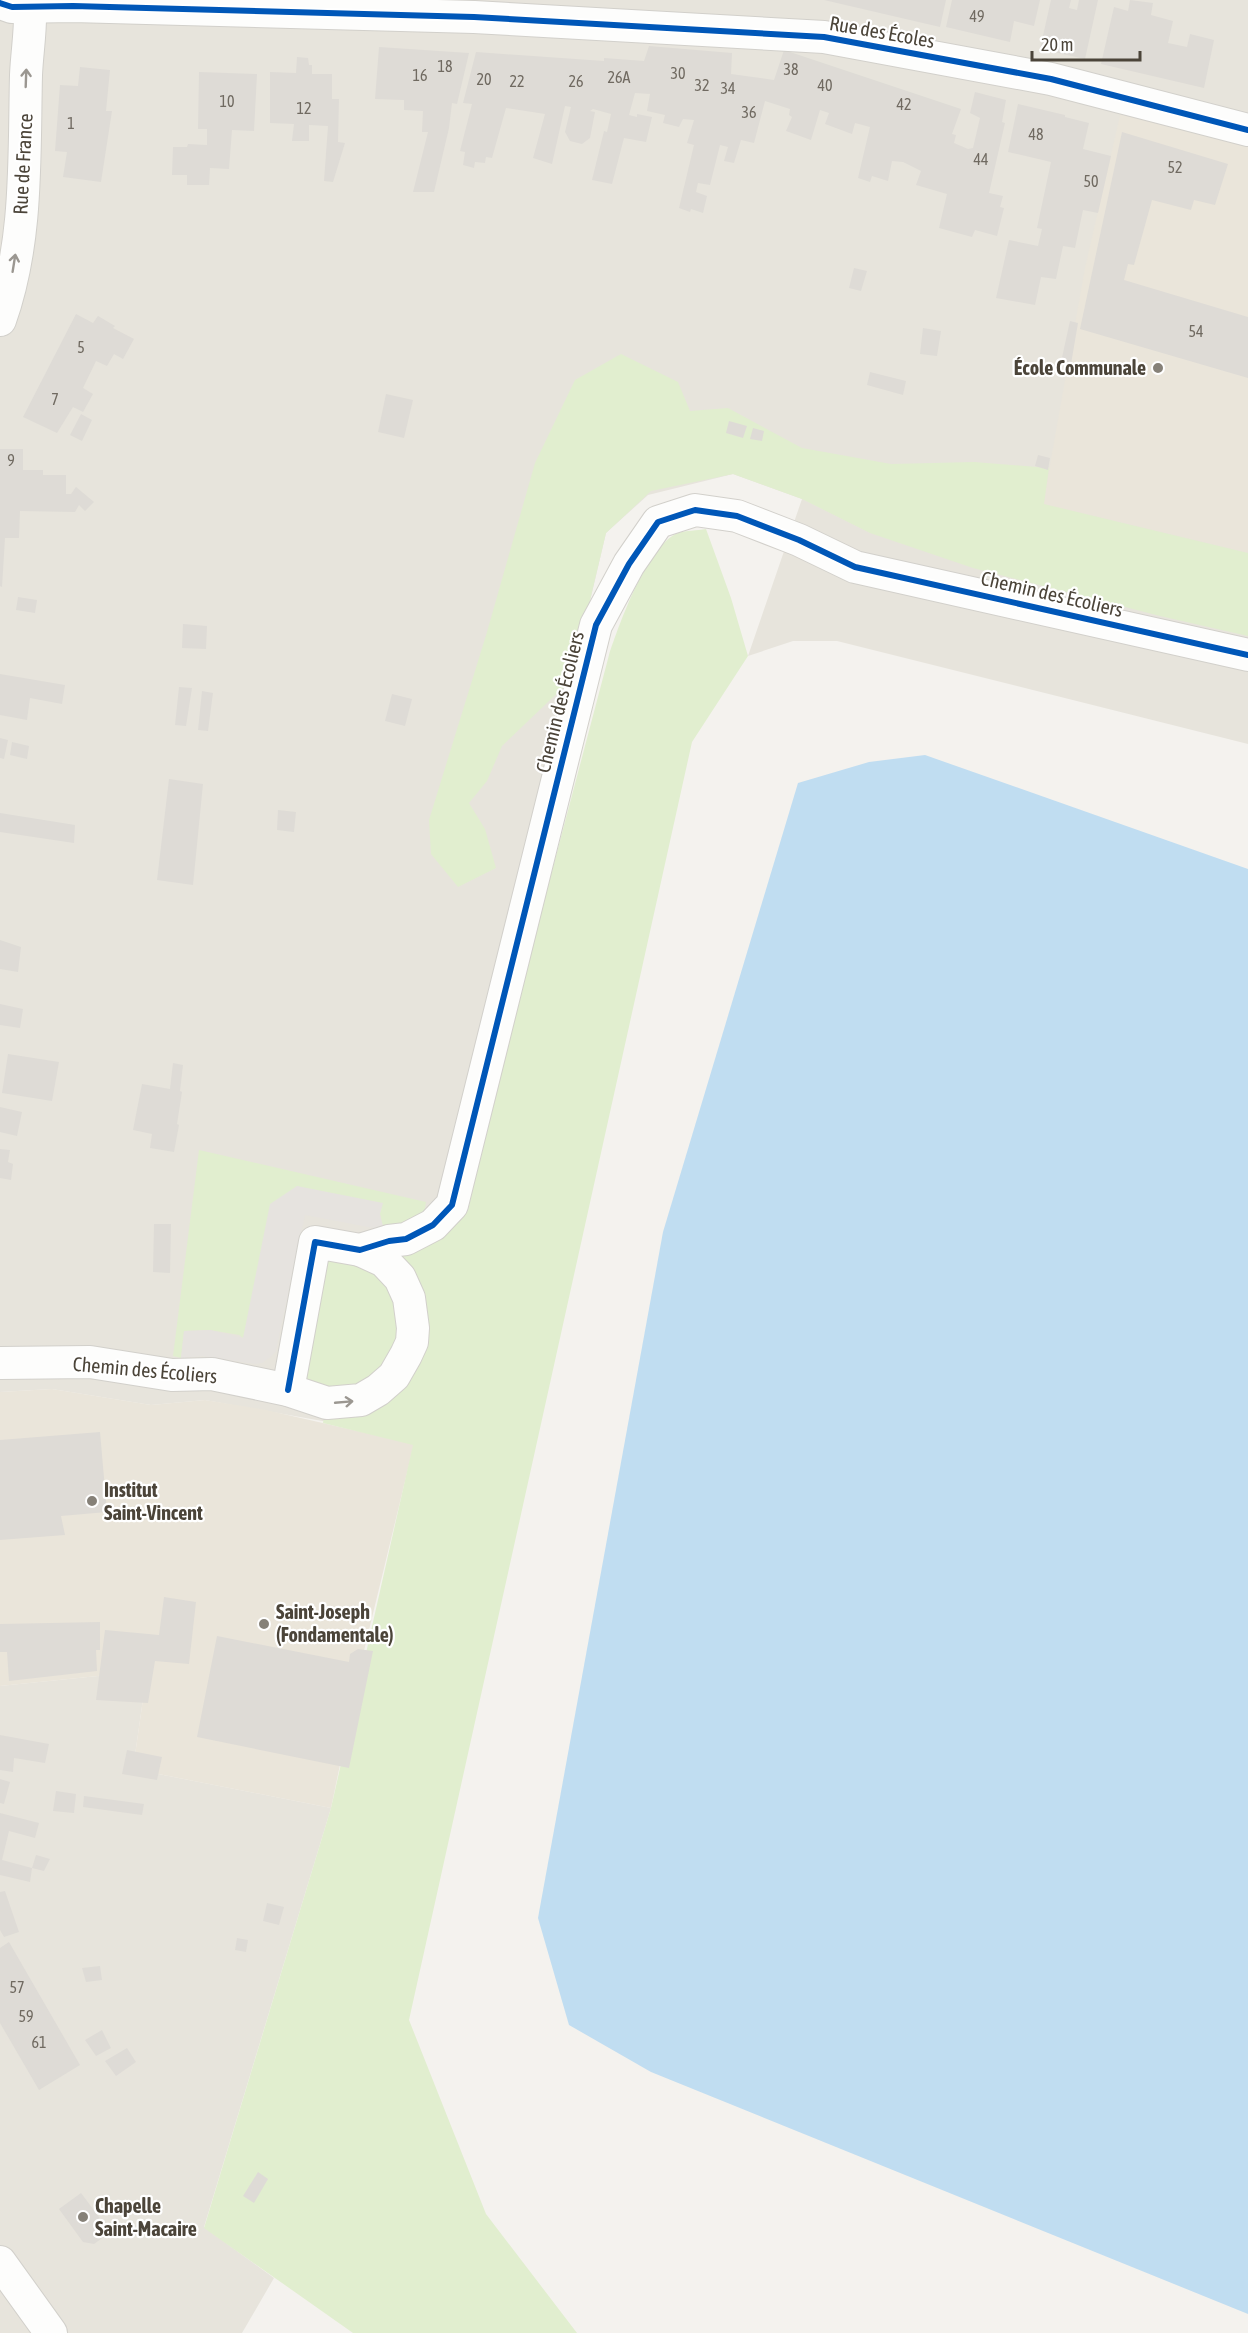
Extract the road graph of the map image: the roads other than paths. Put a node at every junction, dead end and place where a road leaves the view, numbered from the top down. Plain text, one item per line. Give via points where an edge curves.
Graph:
1 (15, 5) edge
2 (1248, 130) edge
3 (0, 320) edge
4 (1248, 655) edge
5 (360, 1250) junction
6 (0, 1363) edge
7 (288, 1390) junction
8 (0, 2262) edge
9 (51, 2333) edge

1 - 2 street, Rue des Écoles via 463,17 824,38 1051,79
3 -> 1 street, Rue de France via 8,296 22,210 26,157 26,73 31,32
4 - 5 street, Chemin des Écoliers via 855,567 737,516 695,510 658,522 629,564 596,625 452,1205 433,1225 406,1239
5 - 7 street, Chemin des Écoliers via 315,1242
7 -> 5 street, Chemin des Écoliers via 327,1403 361,1400 394,1376 406,1355 413,1328 409,1298 400,1278 384,1261
6 - 7 street, Chemin des Écoliers via 90,1362 172,1375 212,1374
8 - 9 street

